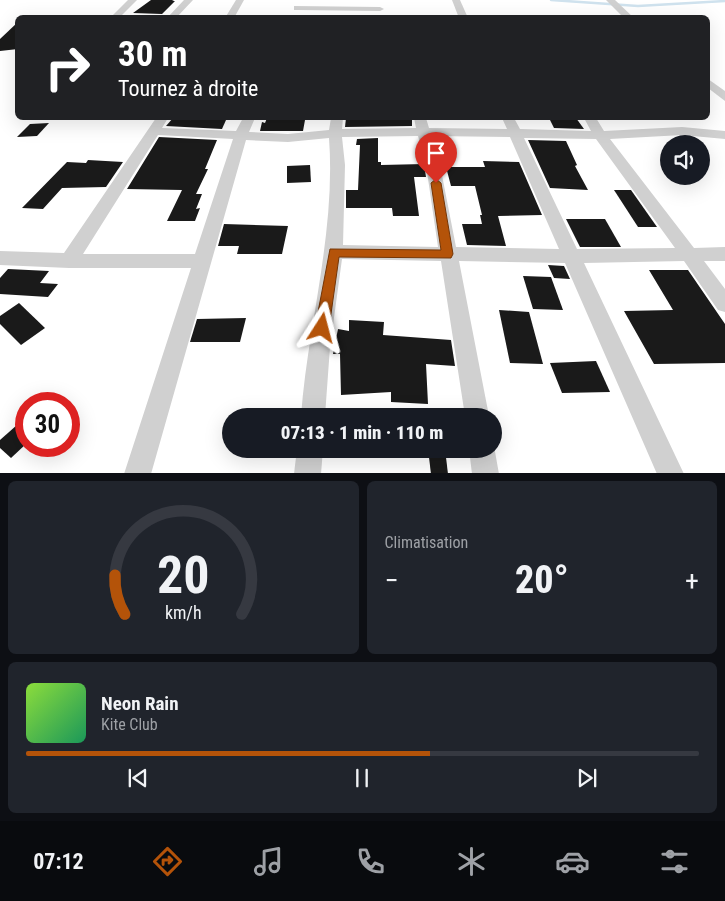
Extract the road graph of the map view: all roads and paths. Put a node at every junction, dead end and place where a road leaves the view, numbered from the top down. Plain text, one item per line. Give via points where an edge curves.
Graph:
1 (133, 0) edge
2 (189, 0) edge
3 (240, 0) edge
4 (456, 0) edge
5 (610, 0) edge
6 (298, 4) edge
7 (380, 9) dead end
8 (117, 15) edge
9 (174, 15) edge
10 (231, 15) edge
11 (463, 15) edge
12 (627, 15) edge
13 (710, 84) edge
14 (725, 98) edge
15 (161, 120) edge
16 (591, 120) edge
17 (671, 120) edge
18 (336, 125) edge
19 (422, 125) edge
20 (511, 125) edge
21 (245, 126) edge
22 (153, 131) junction
23 (682, 132) junction
24 (600, 135) junction
25 (725, 135) edge
26 (334, 252) junction
27 (447, 254) junction
28 (689, 254) junction
29 (725, 254) edge
30 (570, 256) junction
31 (0, 258) edge
32 (69, 261) junction
33 (203, 261) junction
34 (725, 304) edge
35 (314, 408) edge
36 (476, 408) edge
37 (309, 458) edge
38 (483, 458) edge
39 (136, 473) edge
40 (308, 473) edge
41 (486, 473) edge
42 (672, 473) edge

1 - 8 street
2 - 9 street
3 - 10 street
4 - 11 street
5 - 12 street
6 - 7 street
13 - 14 street
15 - 22 street
16 - 24 street
17 - 23 street
18 - 19 street
18 - 21 street via 288,138
18 - 26 street via 338,165
19 - 20 street
19 - 27 street via 433,165
20 - 24 street
20 - 30 street
21 - 22 street
21 - 33 street
22 - 32 street
23 - 24 street
23 - 25 street
24 - 28 street
26 - 27 street
26 - 35 street via 319,347
27 - 30 street
27 - 36 street
28 - 29 street
28 - 30 street
28 - 34 street
30 - 42 street
31 - 32 street
32 - 33 street
33 - 39 street
37 - 40 street
38 - 41 street

